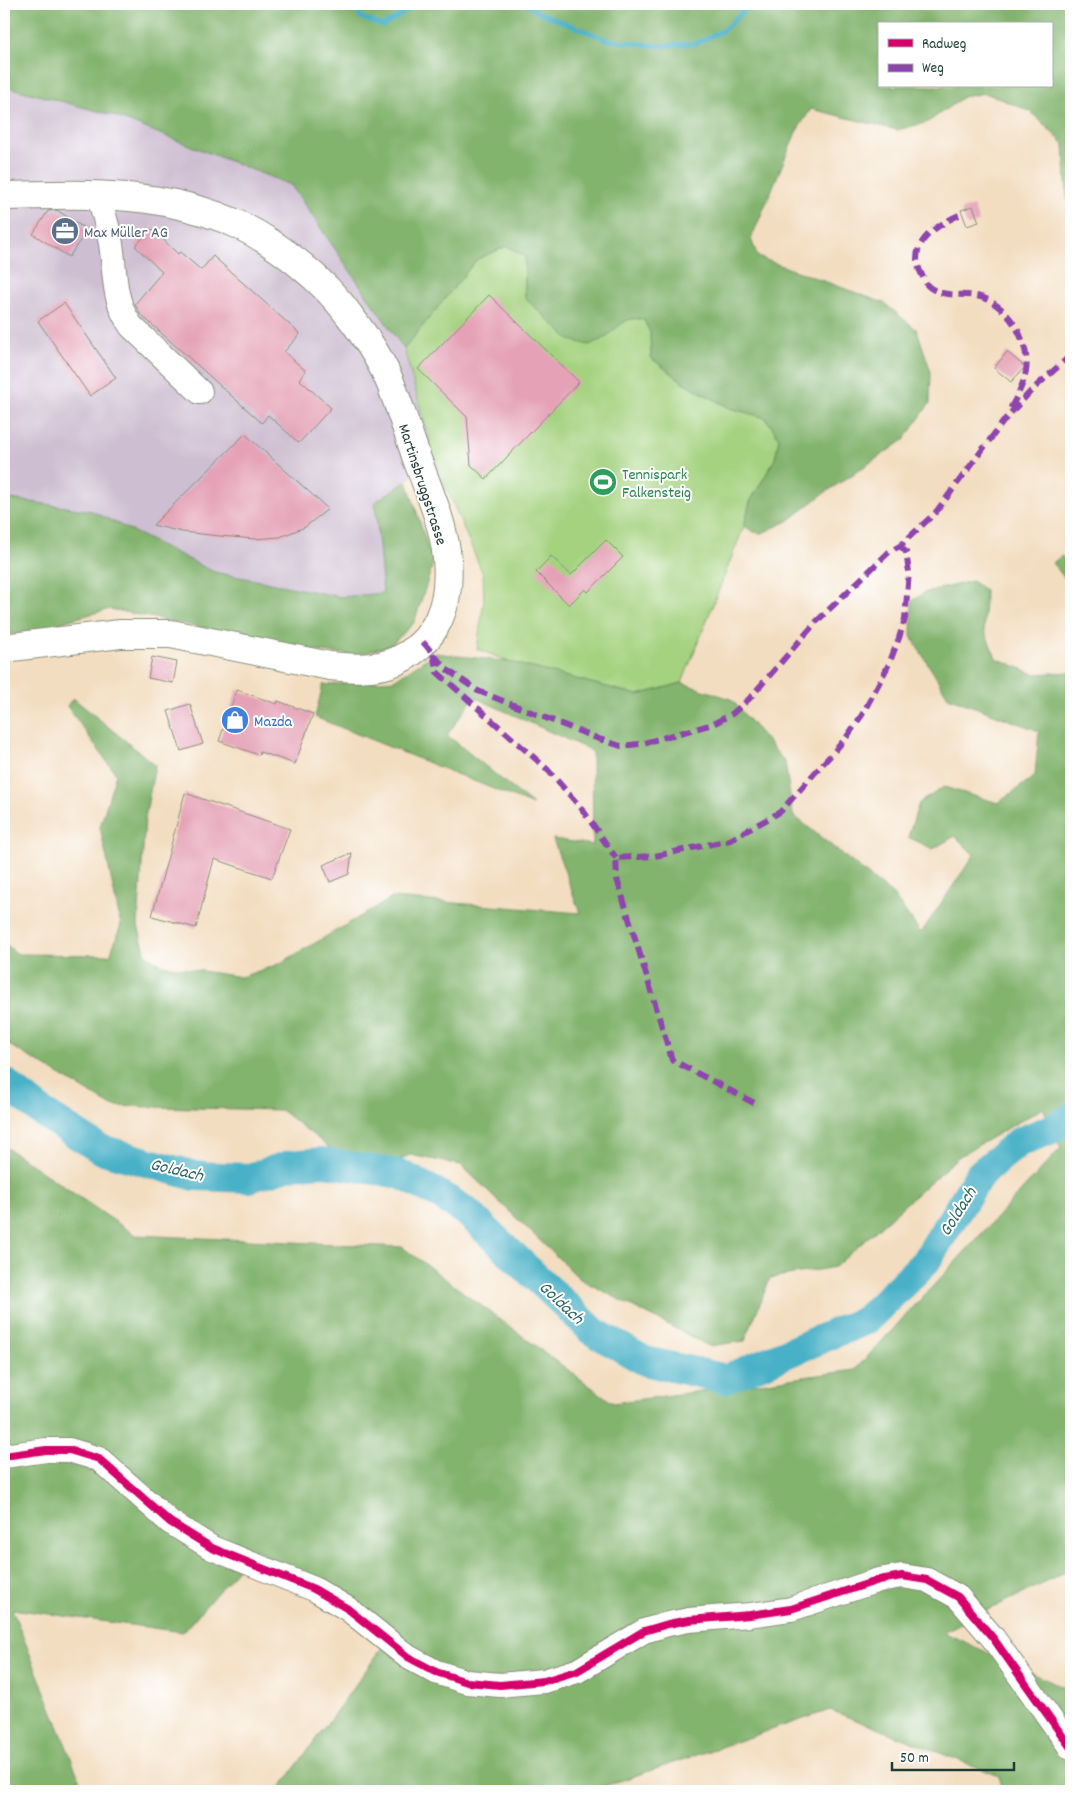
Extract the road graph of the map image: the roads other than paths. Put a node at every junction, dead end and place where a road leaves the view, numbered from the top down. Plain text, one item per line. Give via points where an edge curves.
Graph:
1 (98, 194) junction
2 (4, 196) edge
3 (200, 392) dead end
4 (4, 648) edge
5 (4, 1456) edge
6 (1071, 1748) edge

1 - 2 main road, Martinsbruggstrasse
1 - 3 street via 111,243 122,313 131,326
1 - 4 main road, Martinsbruggstrasse via 152,198 185,205 241,226 296,261 348,313 371,346 392,386 445,543 447,594 442,614 423,642 395,661 369,667 330,666 171,634 120,634
5 - 6 street via 69,1450 99,1459 170,1522 212,1548 314,1589 348,1609 408,1657 436,1672 467,1682 500,1685 544,1681 577,1671 644,1631 668,1624 791,1609 879,1580 902,1576 927,1580 958,1597 993,1638

